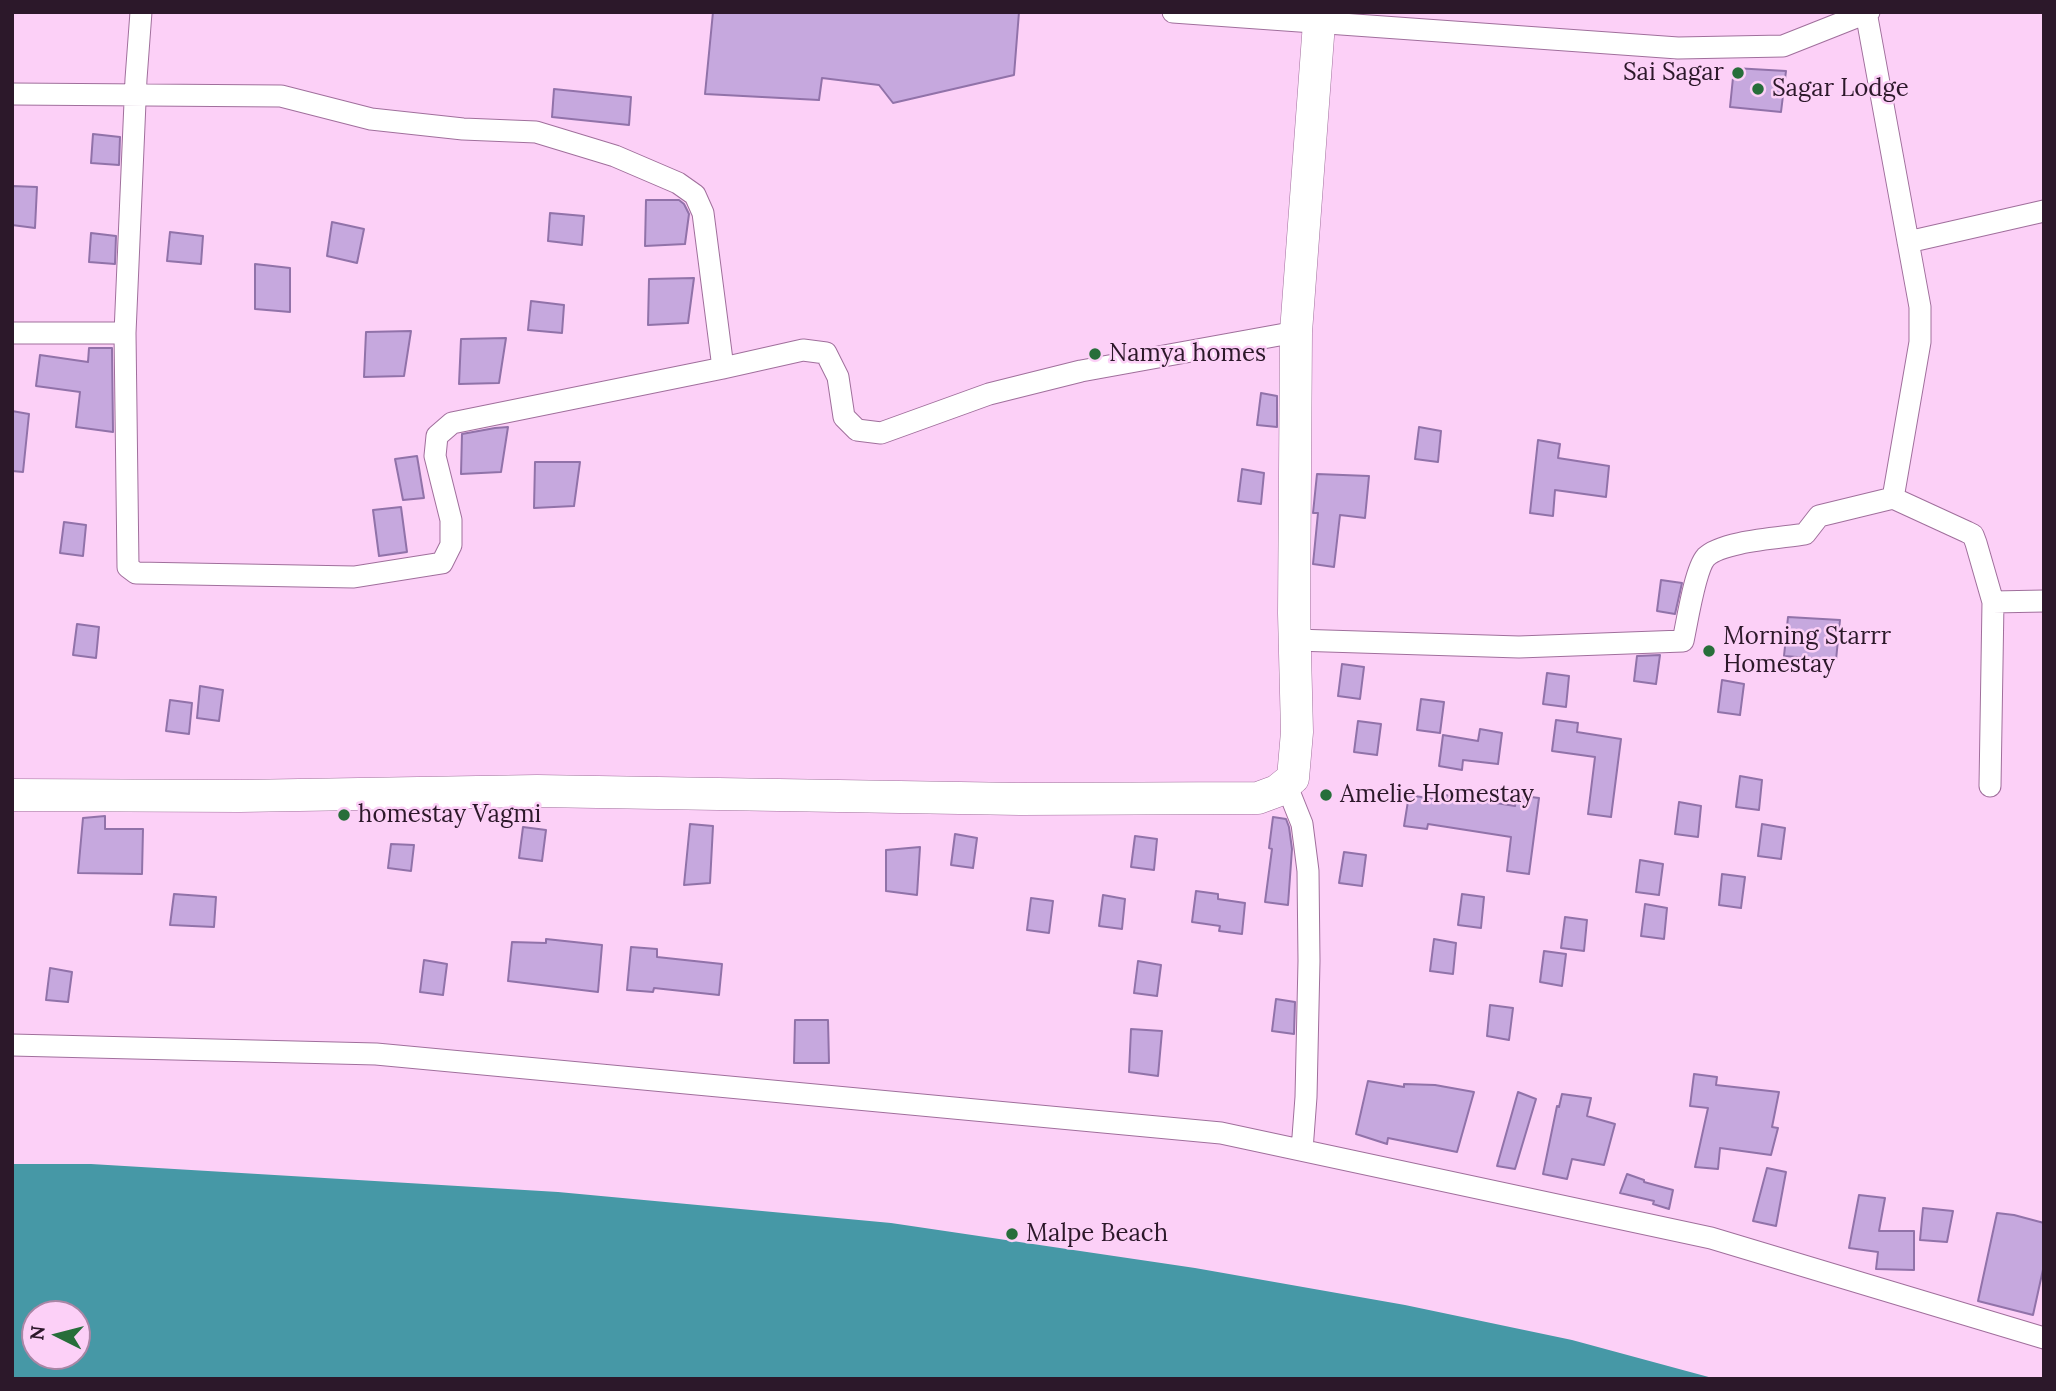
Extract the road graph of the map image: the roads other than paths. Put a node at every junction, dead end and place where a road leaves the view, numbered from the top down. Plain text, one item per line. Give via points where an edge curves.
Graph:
1 (141, 12) edge
2 (1173, 12) edge
3 (1867, 13) edge
4 (1448, 22) edge
5 (1320, 23) junction
6 (12, 94) edge
7 (135, 95) junction
8 (2044, 211) edge
9 (1908, 242) junction
10 (12, 332) edge
11 (1296, 332) junction
12 (125, 333) junction
13 (723, 368) junction
14 (1893, 498) junction
15 (2044, 601) edge
16 (1993, 602) junction
17 (1295, 640) junction
18 (1286, 784) junction
19 (1990, 786) dead end
20 (12, 795) edge
21 (12, 1045) edge
22 (1302, 1150) junction
23 (2044, 1338) edge

1 - 7 street
2 - 5 street
3 - 4 street via 1783,46 1678,48
3 - 9 street
4 - 5 street
5 - 11 street
6 - 7 street
7 - 12 street
7 - 13 street via 281,96 371,119 536,132 615,156 678,183 695,195 704,213
8 - 9 street
9 - 14 street via 1920,307 1920,342
10 - 12 street
11 - 13 street via 1081,370 989,394 881,433 857,429 844,417 838,377 826,352 803,350
11 - 17 street
12 - 13 street via 128,567 136,572 354,577 442,563 451,545 451,520 435,456 437,436 452,423
14 - 16 street via 1973,536
14 - 17 street via 1819,516 1805,534 1720,547 1704,559 1683,640 1519,647
15 - 16 street
16 - 19 street
17 - 18 street via 1297,732 1293,778
18 - 20 street via 1258,798 1020,799 537,790
18 - 22 street via 1301,824 1308,872
21 - 22 street via 376,1054 1221,1133
22 - 23 street via 1711,1238

